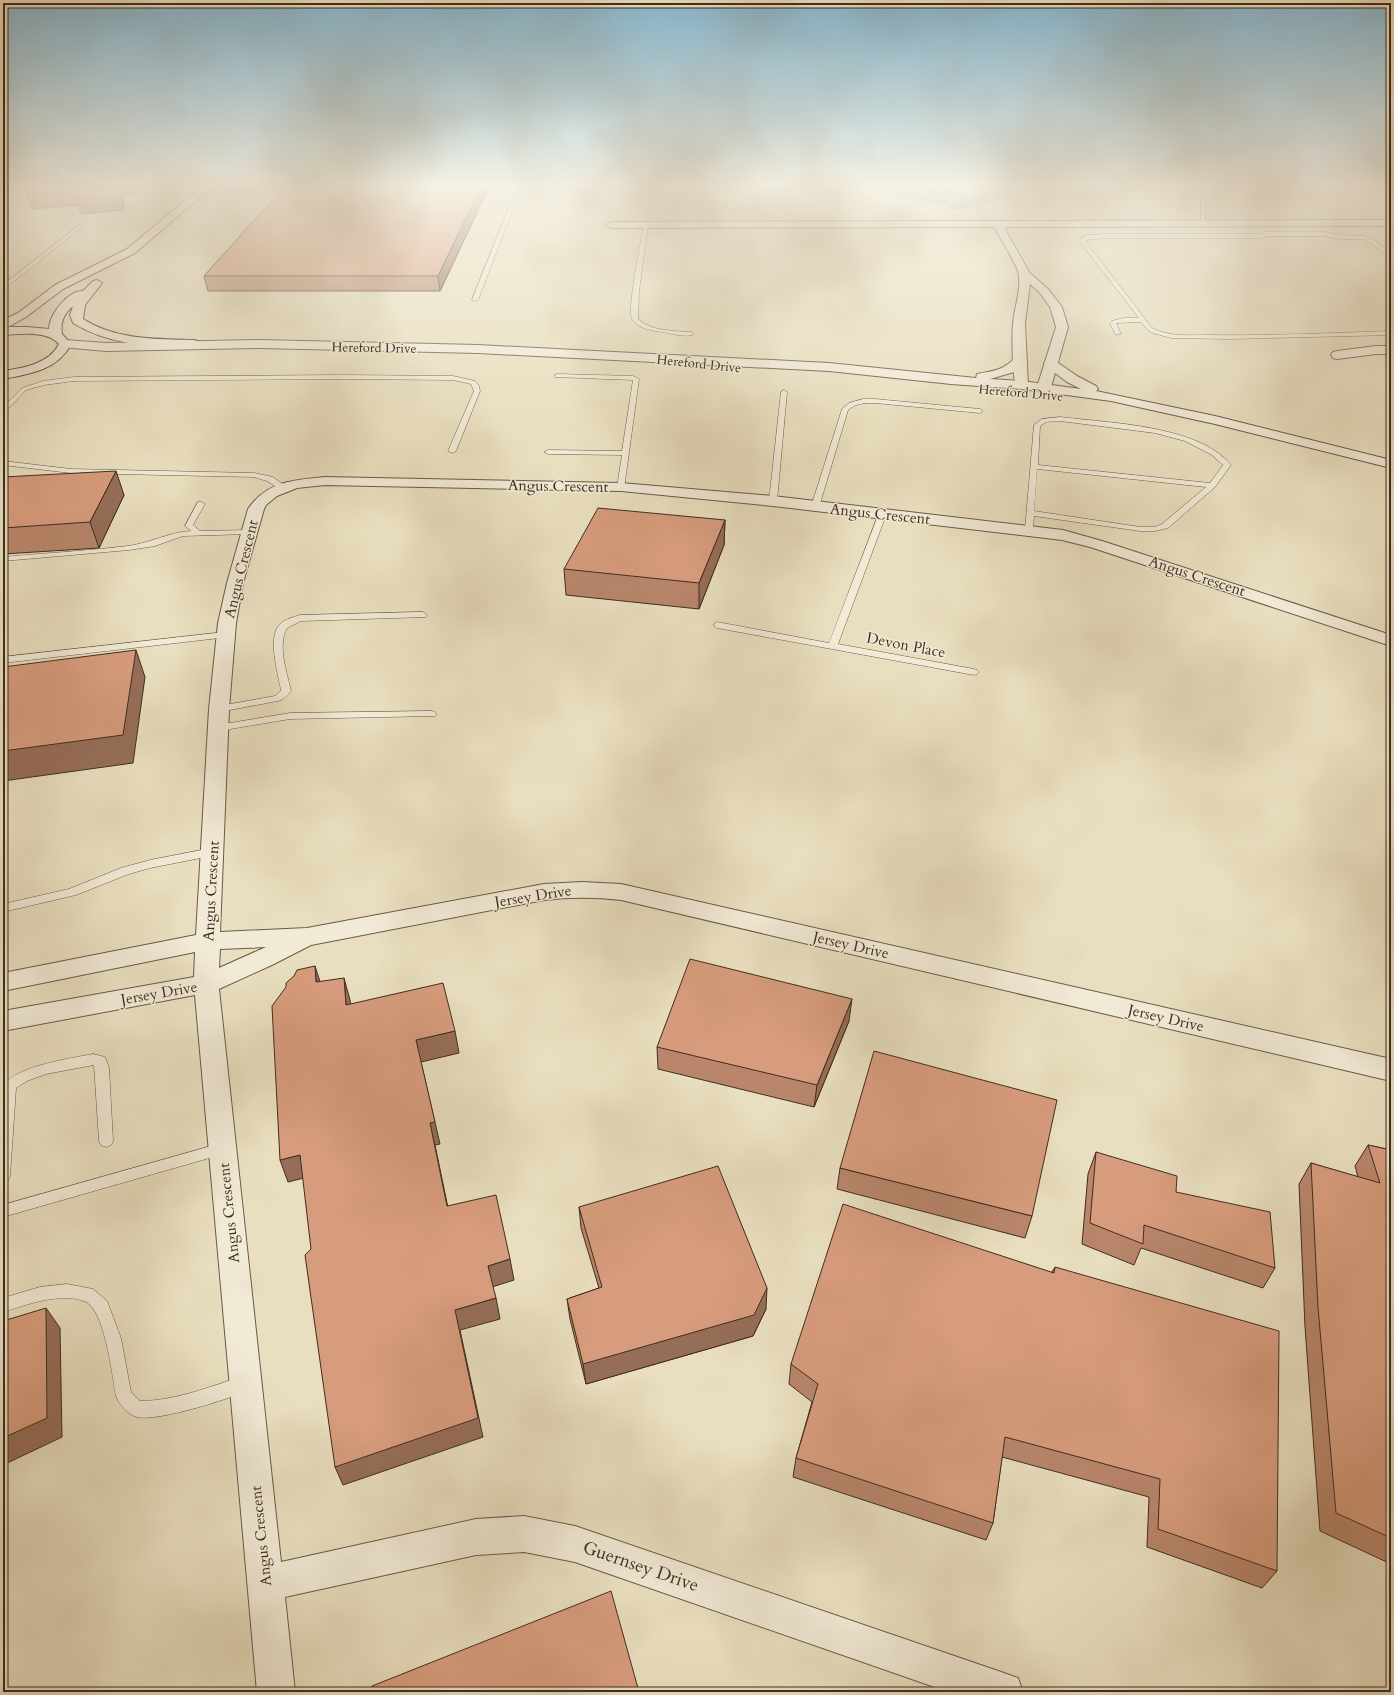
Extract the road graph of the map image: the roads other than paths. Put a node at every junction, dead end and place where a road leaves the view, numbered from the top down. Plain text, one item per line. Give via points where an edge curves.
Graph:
1 (31, 264) edge
2 (105, 264) edge
3 (122, 264) edge
4 (489, 264) edge
5 (640, 264) edge
6 (1019, 264) edge
7 (1101, 264) edge
8 (1025, 274) junction
9 (97, 283) junction
10 (4, 285) edge
11 (475, 300) dead end
12 (1144, 320) junction
13 (3, 325) edge
14 (3, 331) edge
15 (1391, 333) edge
16 (691, 334) dead end
17 (1118, 334) dead end
18 (60, 340) junction
19 (194, 344) junction
20 (320, 346) junction
21 (1391, 350) edge
22 (1337, 355) dead end
23 (644, 357) junction
24 (1020, 360) junction
25 (47, 362) junction
26 (1048, 368) junction
27 (3, 375) edge
28 (557, 376) dead end
29 (951, 380) junction
30 (1033, 389) junction
31 (784, 392) dead end
32 (1111, 397) junction
33 (3, 411) edge
34 (980, 411) dead end
35 (452, 451) dead end
36 (548, 452) dead end
37 (626, 453) junction
38 (3, 464) edge
39 (1391, 464) edge
40 (1035, 467) junction
41 (1391, 471) edge
42 (1212, 485) junction
43 (621, 487) junction
44 (284, 488) junction
45 (773, 501) junction
46 (200, 504) dead end
47 (815, 508) junction
48 (1031, 513) junction
49 (882, 515) junction
50 (1029, 530) junction
51 (249, 532) junction
52 (198, 533) junction
53 (3, 559) edge
54 (423, 614) dead end
55 (717, 625) dead end
56 (225, 635) junction
57 (1391, 641) edge
58 (833, 646) junction
59 (3, 660) edge
60 (974, 672) dead end
61 (278, 698) junction
62 (219, 709) junction
63 (432, 714) dead end
64 (280, 717) junction
65 (218, 728) junction
66 (212, 852) junction
67 (3, 908) edge
68 (307, 937) junction
69 (208, 941) junction
70 (3, 982) edge
71 (206, 984) junction
72 (3, 1021) edge
73 (1391, 1070) edge
74 (106, 1141) dead end
75 (222, 1149) junction
76 (3, 1176) edge
77 (3, 1211) edge
78 (3, 1305) edge
79 (245, 1383) junction
80 (266, 1583) junction
81 (276, 1692) edge
82 (1004, 1692) edge

1 - 10 lane
2 - 13 street via 59,287 22,315
3 - 9 street
4 - 11 lane
5 - 16 lane via 635,319 649,328
6 - 8 street
7 - 12 lane
8 - 24 street via 1019,323
8 - 26 street via 1044,291 1056,308 1062,327
9 - 18 street via 57,316 53,328
9 - 19 street via 80,302 75,313 77,321 84,326 98,334 116,338
12 - 15 lane via 1155,332 1171,336
12 - 17 lane via 1114,322
14 - 18 street, Hereford Drive via 43,332
18 - 19 street, Hereford Drive via 106,347
18 - 25 street via 63,350
19 - 20 street, Hereford Drive
20 - 23 street, Hereford Drive via 478,349
20 - 25 street, Hereford Drive via 204,354 73,358
21 - 22 street
23 - 29 street, Hereford Drive via 829,367
23 - 30 street, Hereford Drive
24 - 29 street via 1010,369 999,373
24 - 30 street
25 - 27 street
26 - 30 street
26 - 32 street
28 - 37 lane via 636,379
29 - 30 street, Hereford Drive
30 - 32 street, Hereford Drive
30 - 41 street, Hereford Drive via 1116,403
31 - 45 lane
32 - 39 street, Hereford Drive
33 - 35 lane via 24,389 43,383 74,379 453,378 473,382 477,391
34 - 47 lane via 875,401 858,401 850,404 845,409
36 - 37 lane
37 - 43 lane
38 - 44 lane via 71,471 254,475 270,479
40 - 42 lane
40 - 42 lane via 1037,424 1044,420 1060,419 1156,431 1187,440 1215,453 1227,465
40 - 48 lane
42 - 48 lane via 1165,526 1156,529 1140,529
43 - 44 street, Angus Crescent via 324,482 295,484
43 - 45 street, Angus Crescent
44 - 51 street, Angus Crescent via 261,502 256,509
45 - 47 street, Angus Crescent
46 - 52 lane via 189,526
47 - 49 street, Angus Crescent
48 - 50 lane
49 - 50 street, Angus Crescent
49 - 58 lane
50 - 57 street, Angus Crescent via 1063,535 1096,544
51 - 52 lane
51 - 56 street, Angus Crescent via 235,583
52 - 53 lane via 182,534 152,544 129,548
54 - 61 lane via 300,618 284,625 278,635 278,642 286,691
55 - 58 lane, Devon Place
56 - 59 lane
56 - 62 street, Angus Crescent
58 - 60 lane, Devon Place
61 - 62 lane
61 - 64 lane
62 - 65 street, Angus Crescent
63 - 64 lane
64 - 65 lane
65 - 66 street, Angus Crescent
66 - 67 lane via 150,864 53,898
66 - 69 street, Angus Crescent
68 - 69 street, Jersey Drive
68 - 71 street, Jersey Drive
68 - 73 street, Jersey Drive via 544,892 572,889 601,890
69 - 70 street, Jersey Drive
69 - 71 street, Angus Crescent
71 - 72 street, Jersey Drive
71 - 75 street, Angus Crescent
74 - 76 lane via 100,1061 93,1059 45,1069 22,1077 10,1086
75 - 77 lane
75 - 79 street, Angus Crescent
78 - 79 lane via 40,1294 67,1291 88,1294 102,1306 113,1338 124,1396 137,1409 169,1406
79 - 80 street, Angus Crescent
80 - 81 street, Angus Crescent
80 - 82 street, Guernsey Drive via 476,1537 524,1534 576,1544

